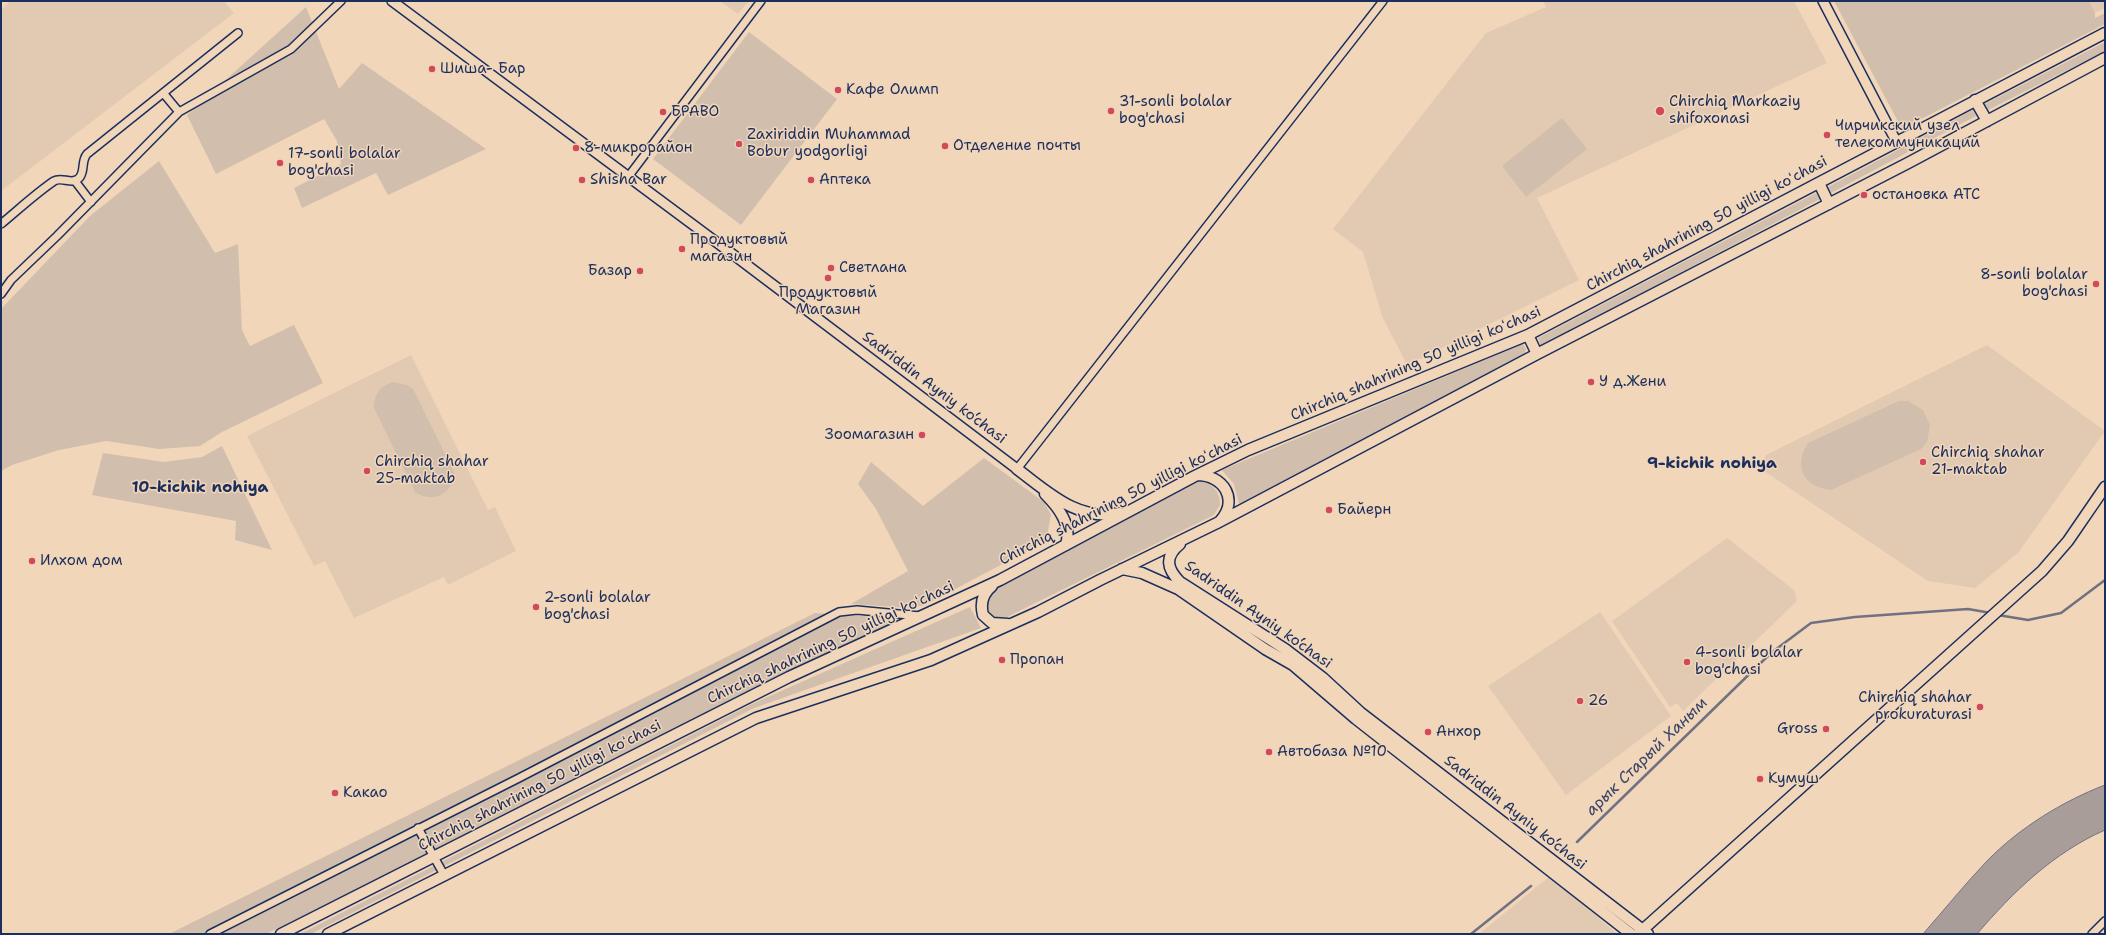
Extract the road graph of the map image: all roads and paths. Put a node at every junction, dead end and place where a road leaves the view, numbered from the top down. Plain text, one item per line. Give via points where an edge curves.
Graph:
1 (341, 1) edge
2 (392, 1) edge
3 (761, 1) edge
4 (1383, 1) edge
5 (1822, 1) edge
6 (238, 33) dead end
7 (2105, 33) edge
8 (2105, 58) edge
9 (164, 94) junction
10 (1975, 100) junction
11 (179, 112) junction
12 (1987, 121) junction
13 (1896, 141) junction
14 (628, 177) junction
15 (75, 181) junction
16 (1819, 183) junction
17 (91, 202) junction
18 (1829, 204) junction
19 (1, 224) edge
20 (1, 294) edge
21 (1528, 335) junction
22 (1537, 354) junction
23 (1017, 469) junction
24 (1195, 476) junction
25 (2105, 487) edge
26 (1130, 510) junction
27 (1217, 523) junction
28 (1191, 536) junction
29 (1066, 545) junction
30 (1122, 569) junction
31 (1000, 580) junction
32 (922, 617) junction
33 (1020, 620) junction
34 (418, 828) junction
35 (434, 856) junction
36 (444, 875) junction
37 (2105, 921) edge
38 (1643, 933) edge
39 (210, 934) edge
40 (282, 934) edge
41 (328, 934) edge
42 (1631, 934) edge
43 (2092, 934) edge

1 - 11 street via 291,49
2 - 14 street, Sadriddin Ayniy ko‘chasi
3 - 14 street
4 - 23 street
5 - 13 street
6 - 9 street
7 - 10 main road, Chirchiq shahrining 50 yilligi koʻchasi
8 - 12 main road
9 - 11 street
9 - 15 street via 87,154 83,159 82,173
10 - 12 main road
10 - 13 main road, Chirchiq shahrining 50 yilligi koʻchasi
11 - 17 street
12 - 18 main road
13 - 16 main road, Chirchiq shahrining 50 yilligi koʻchasi
14 - 23 street, Sadriddin Ayniy ko‘chasi
15 - 17 street
15 - 19 street via 55,180
16 - 18 main road
16 - 21 main road, Chirchiq shahrining 50 yilligi koʻchasi
17 - 20 street via 11,280
18 - 22 main road
21 - 22 main road
21 - 24 main road, Chirchiq shahrining 50 yilligi koʻchasi via 1248,450
22 - 27 main road
23 - 26 main road via 1062,502 1079,511 1108,515
23 - 29 main road via 1058,509 1067,527
24 - 26 main road, Chirchiq shahrining 50 yilligi koʻchasi
24 - 27 main road via 1213,477 1225,489 1228,507
25 - 38 main road via 2062,549 2042,571
26 - 29 main road, Chirchiq shahrining 50 yilligi koʻchasi
27 - 28 main road
28 - 30 main road
28 - 38 main road, Sadriddin Ayniy ko‘chasi via 1175,548 1168,559 1168,568 1180,582 1312,669 1361,713
29 - 31 main road, Chirchiq shahrining 50 yilligi koʻchasi
30 - 33 main road
30 - 42 main road, Sadriddin Ayniy ko‘chasi via 1142,573 1178,589 1265,649 1293,665 1356,719
31 - 32 main road, Chirchiq shahrining 50 yilligi koʻchasi
31 - 33 main road via 989,588 984,596 981,605 982,615 988,622 996,624
32 - 34 street via 857,610 839,612
32 - 35 main road, Chirchiq shahrining 50 yilligi koʻchasi via 789,676
33 - 36 main road via 930,660 756,718
34 - 35 street
34 - 39 street
35 - 36 street
35 - 40 main road, Chirchiq shahrining 50 yilligi koʻchasi
36 - 41 main road
37 - 43 street

